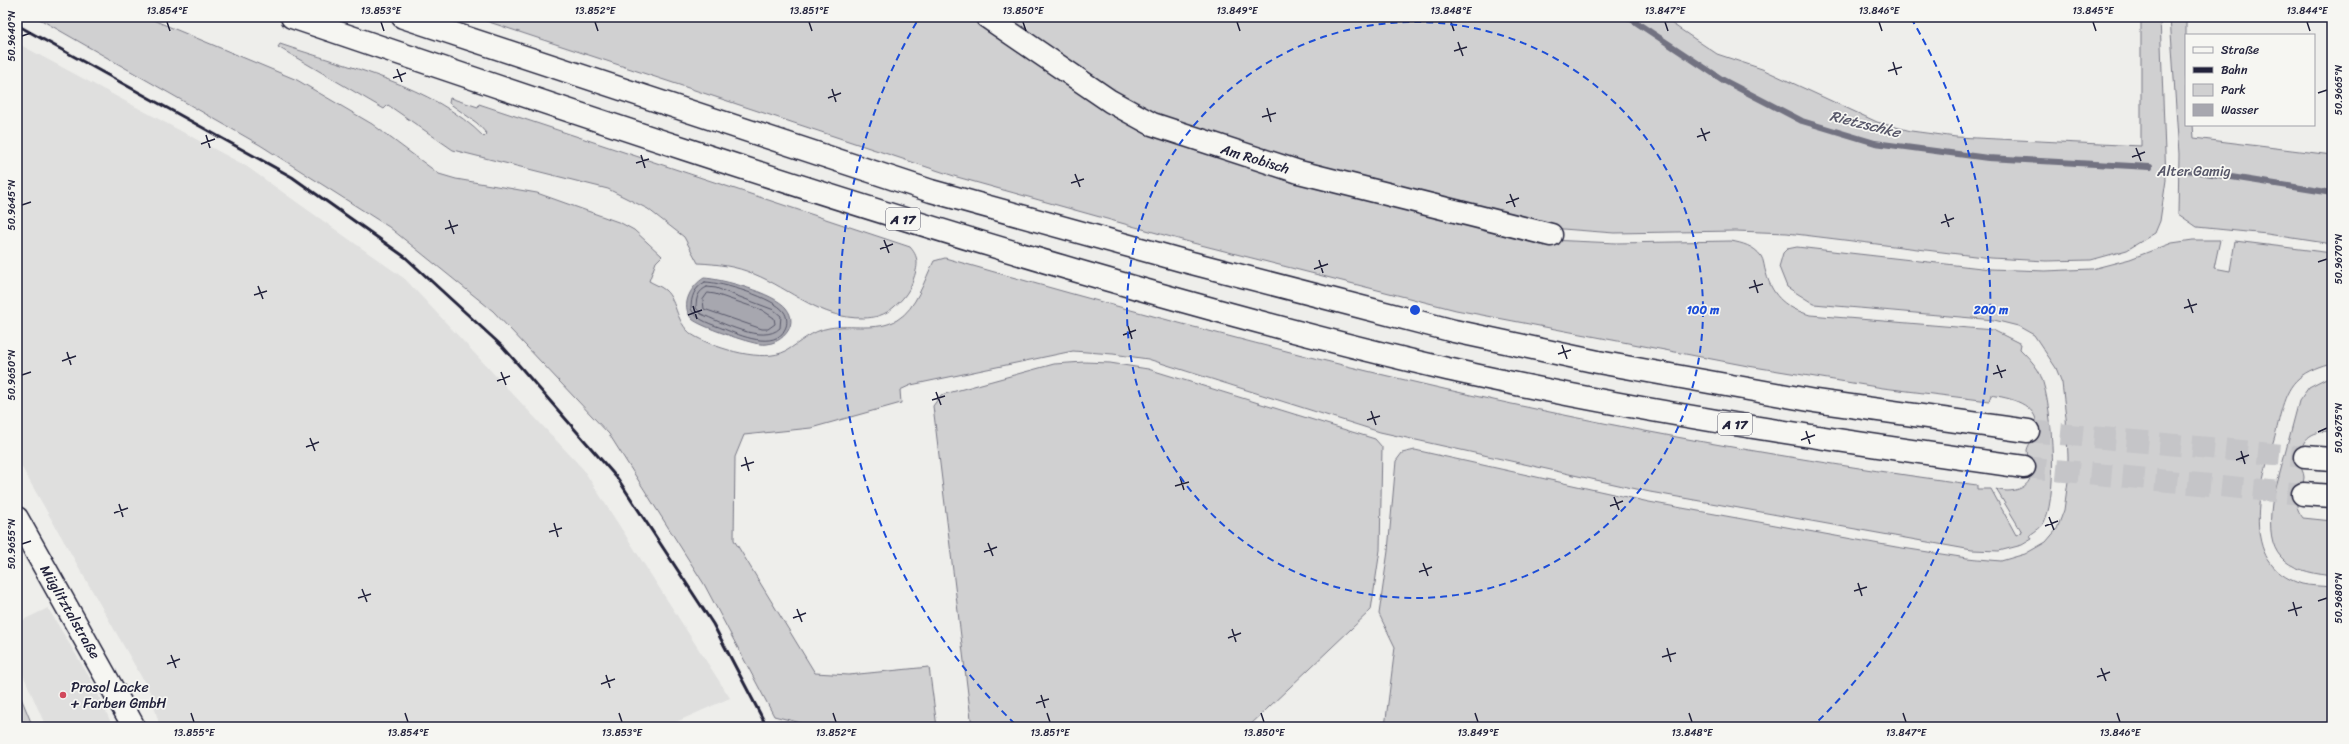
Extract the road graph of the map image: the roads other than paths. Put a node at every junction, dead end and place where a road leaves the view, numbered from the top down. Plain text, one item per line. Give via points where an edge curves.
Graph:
1 (292, 17) edge
2 (403, 17) edge
3 (987, 17) edge
4 (1551, 235) dead end
5 (2028, 431) tunnel mouth
6 (2305, 458) tunnel mouth
7 (2332, 459) edge
8 (2024, 467) tunnel mouth
9 (2303, 494) tunnel mouth
10 (2332, 496) edge
11 (17, 518) edge
12 (134, 727) edge

1 - 8 main road, A 17 via 651,138 938,230 1172,298 1308,334 1448,369 1621,404 1817,438
2 - 5 main road, A 17 via 931,192 1454,331 1598,362 1808,400
3 - 4 main road, Am Robisch via 1110,101 1152,124 1299,172
6 - 7 main road
9 - 10 main road
11 - 12 main road, Müglitztalstraße

